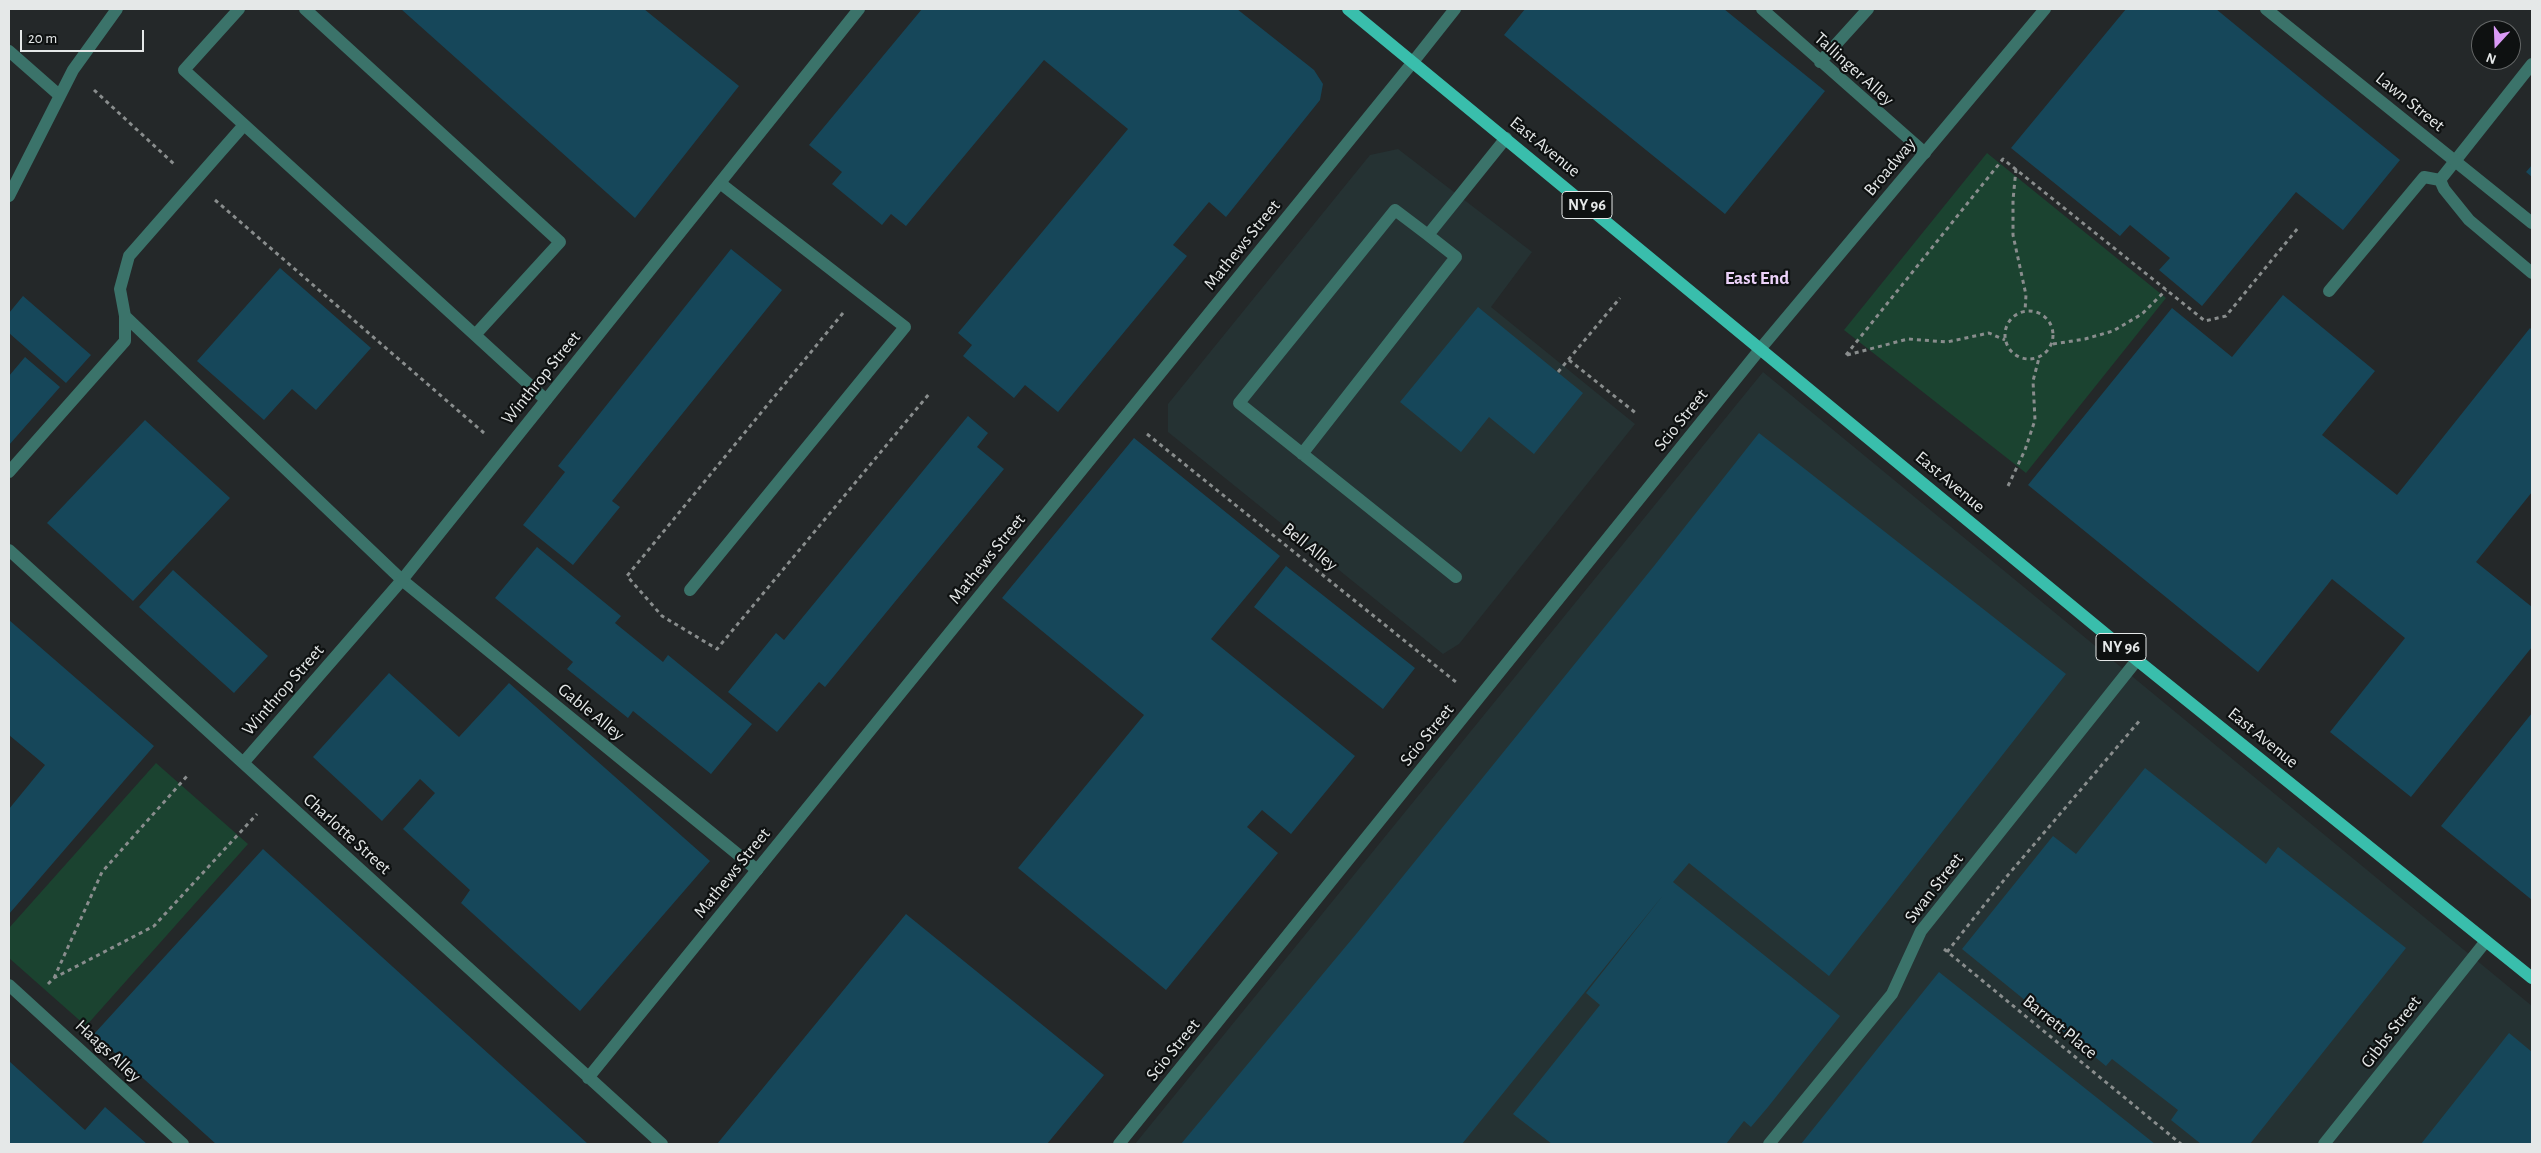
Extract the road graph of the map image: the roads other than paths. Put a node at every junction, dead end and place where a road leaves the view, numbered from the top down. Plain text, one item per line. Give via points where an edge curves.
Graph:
1 (117, 9) edge
2 (239, 9) edge
3 (305, 9) edge
4 (859, 9) edge
5 (1348, 9) edge
6 (1455, 9) edge
7 (1762, 9) edge
8 (1868, 9) edge
9 (2045, 9) edge
10 (2266, 9) edge
11 (9, 51) edge
12 (1413, 62) junction
13 (1820, 62) junction
14 (2532, 64) edge
15 (59, 95) junction
16 (244, 125) junction
17 (1506, 138) junction
18 (1924, 153) junction
19 (2455, 161) junction
20 (2440, 180) junction
21 (720, 183) junction
22 (9, 196) edge
23 (2532, 223) edge
24 (1428, 235) junction
25 (2532, 273) edge
26 (2329, 291) dead end
27 (125, 316) junction
28 (475, 335) junction
29 (1761, 348) junction
30 (546, 400) junction
31 (1302, 454) junction
32 (9, 472) edge
33 (9, 550) edge
34 (1456, 577) dead end
35 (402, 580) junction
36 (690, 590) dead end
37 (2137, 660) junction
38 (243, 763) junction
39 (757, 870) junction
40 (2486, 941) junction
41 (2532, 978) edge
42 (9, 984) edge
43 (588, 1078) junction
44 (183, 1144) edge
45 (662, 1144) edge
46 (1120, 1144) edge
47 (1769, 1144) edge
48 (2324, 1144) edge

1 - 15 street
2 - 16 street via 184,70
3 - 28 street via 560,242
4 - 21 street, Winthrop Street
5 - 12 main road, East Avenue / NY 96
6 - 12 street, Mathews Street
7 - 13 street, Tallinger Alley
8 - 13 street
9 - 18 street, Broadway
10 - 19 street, Lawn Street
11 - 15 street
12 - 17 main road, East Avenue / NY 96
12 - 39 street, Mathews Street
13 - 18 street, Tallinger Alley
14 - 19 street
15 - 22 street
16 - 27 street via 129,256 120,289
16 - 28 street
17 - 24 street
17 - 29 main road, East Avenue / NY 96
18 - 29 street, Broadway
19 - 20 street
19 - 23 street, Lawn Street
20 - 25 street via 2469,220
20 - 26 street via 2424,176
21 - 30 street, Winthrop Street
21 - 36 street via 905,327
24 - 31 street via 1456,257
24 - 31 street via 1395,210 1239,403
27 - 32 street via 125,341
27 - 35 street, Gable Alley
28 - 30 street
29 - 37 main road, East Avenue / NY 96
29 - 46 street, Scio Street
30 - 35 street, Winthrop Street
31 - 34 street
33 - 38 street, Charlotte Street
35 - 38 street, Winthrop Street
35 - 39 street, Gable Alley
37 - 40 main road, East Avenue / NY 96
37 - 47 street, Swan Street via 1922,931 1892,994
38 - 43 street, Charlotte Street
39 - 43 street, Mathews Street
40 - 41 main road, East Avenue / NY 96
40 - 48 street, Gibbs Street
42 - 44 street, Haags Alley
43 - 45 street, Charlotte Street

